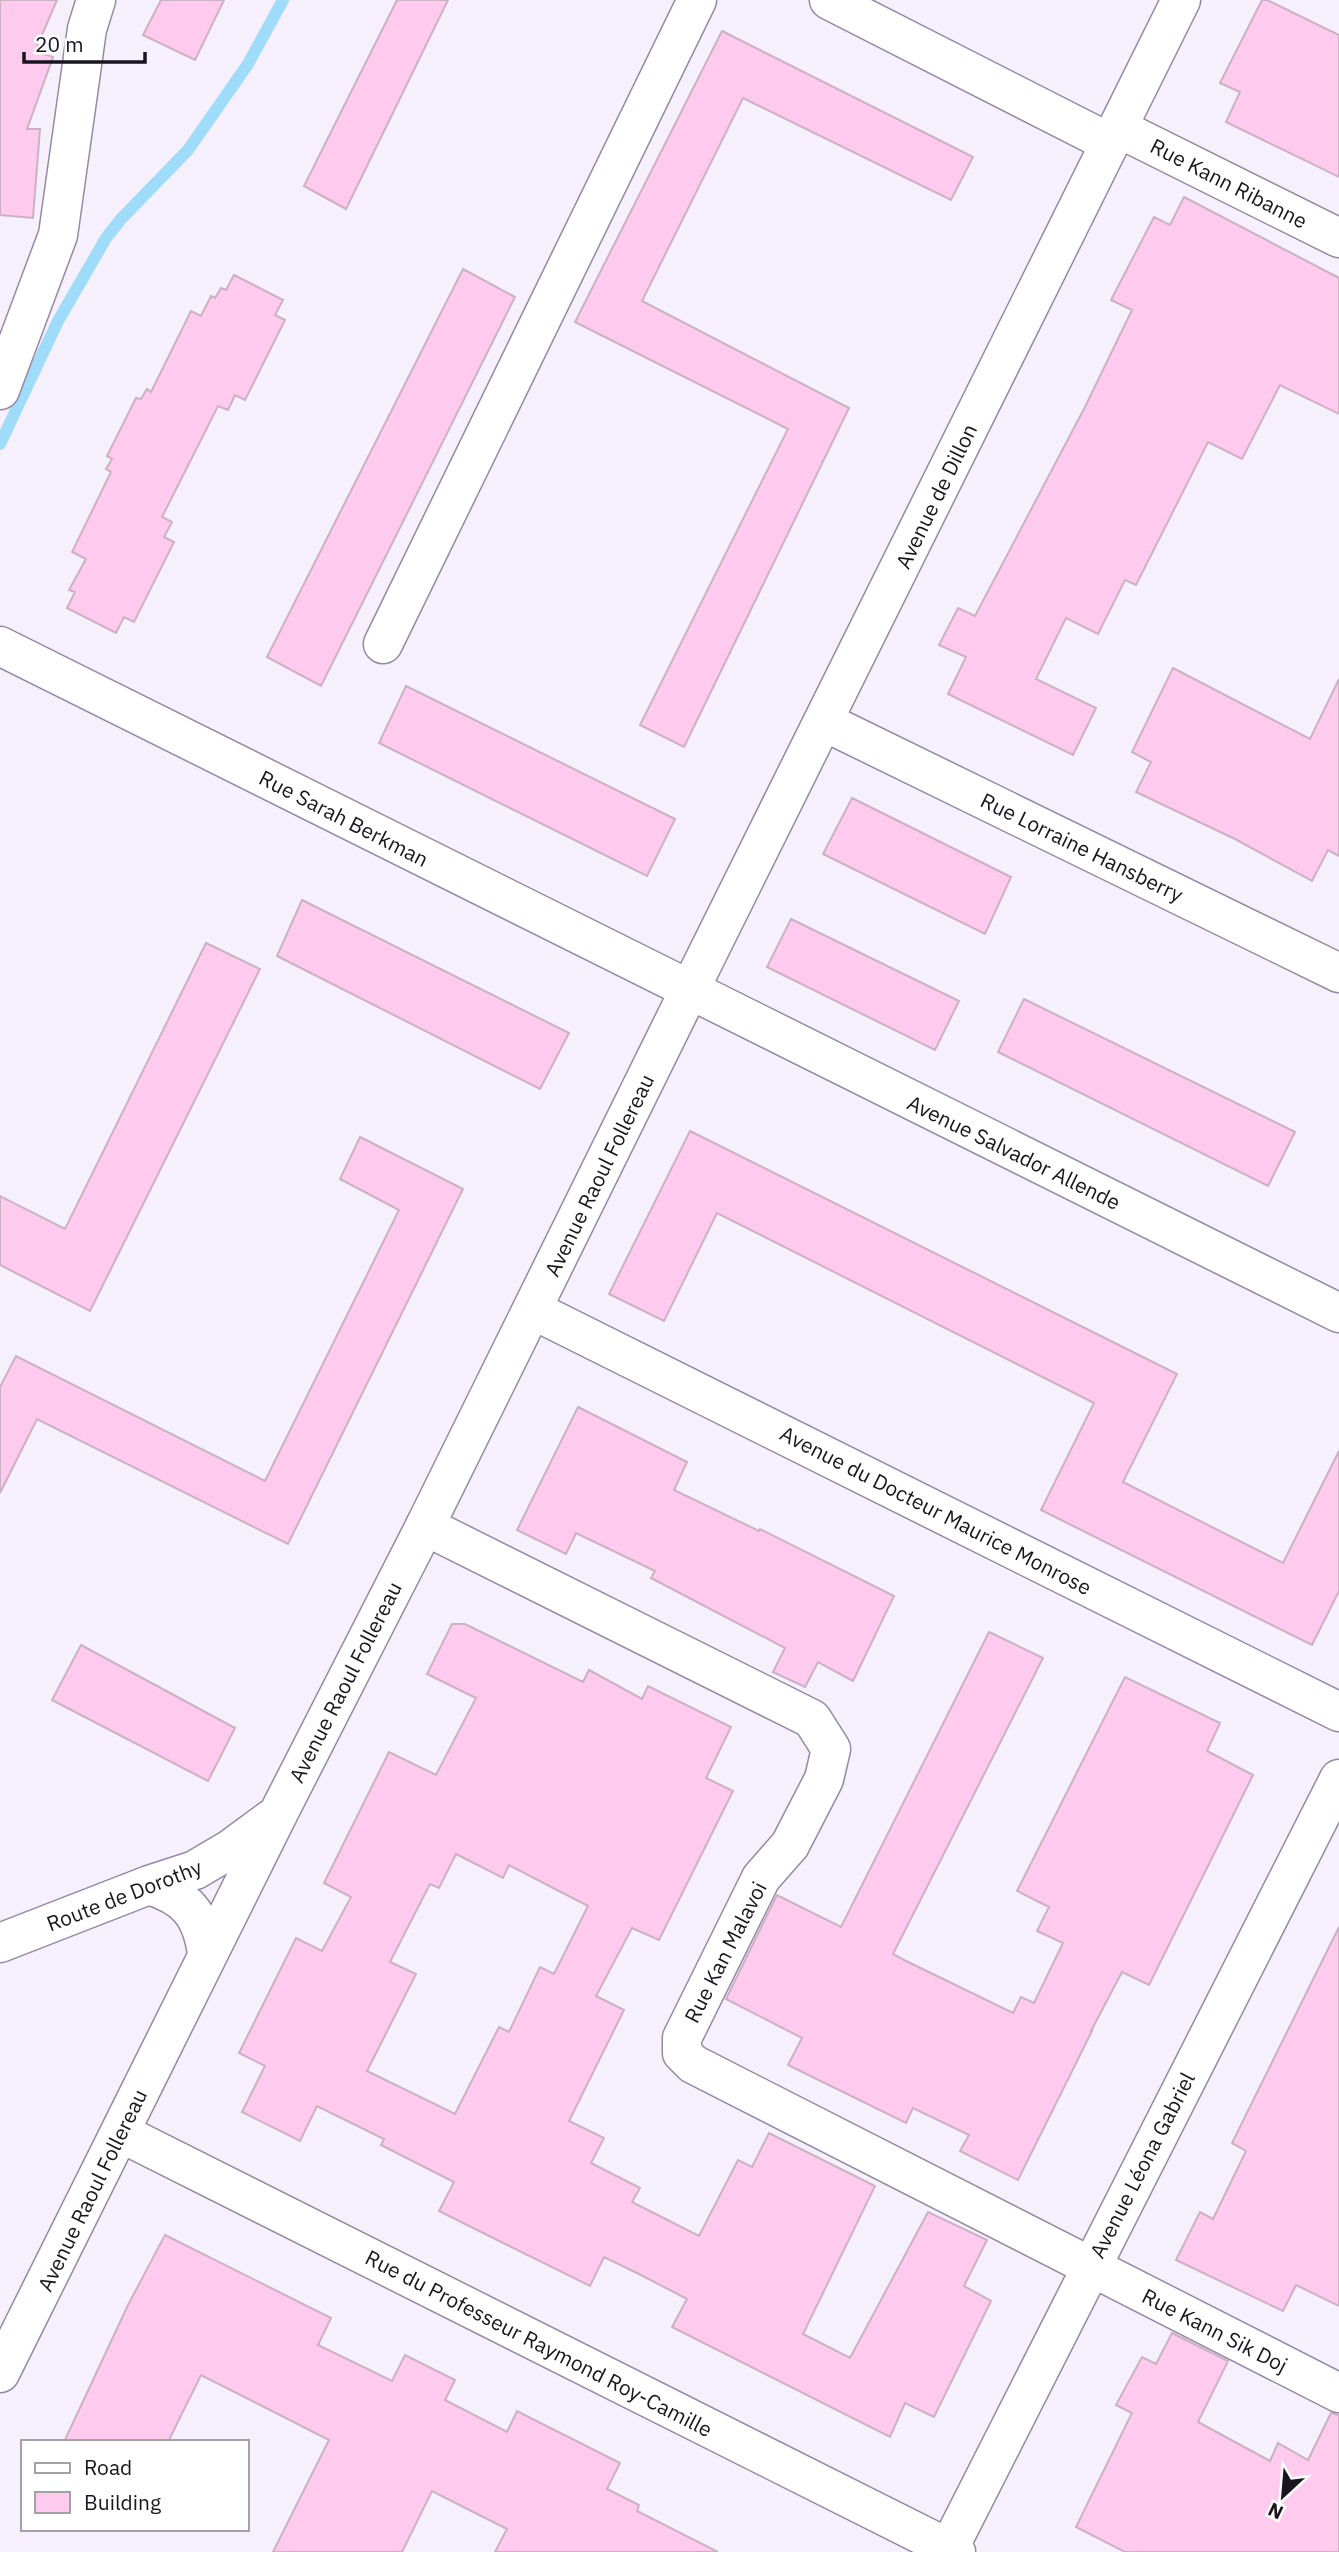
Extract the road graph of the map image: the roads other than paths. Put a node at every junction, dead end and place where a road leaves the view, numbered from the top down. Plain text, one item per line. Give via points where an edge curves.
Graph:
1 (96, 0) edge
2 (696, 0) edge
3 (829, 0) edge
4 (1181, 0) edge
5 (1114, 135) junction
6 (1339, 238) edge
7 (0, 390) edge
8 (383, 645) dead end
9 (0, 646) edge
10 (825, 722) junction
11 (1339, 974) edge
12 (689, 991) junction
13 (533, 1310) junction
14 (1339, 1313) edge
15 (425, 1526) junction
16 (1339, 1712) edge
17 (1339, 1779) edge
18 (278, 1814) junction
19 (149, 1885) junction
20 (0, 1943) edge
21 (207, 1953) junction
22 (121, 2133) junction
23 (1091, 2266) junction
24 (0, 2373) edge
25 (1339, 2393) edge
26 (951, 2551) edge

1 - 7 street via 87,29 58,235
2 - 8 street
3 - 5 street, Rue Kann Ribanne
4 - 5 street, Avenue de Dillon
5 - 6 street, Rue Kann Ribanne
5 - 10 street, Avenue de Dillon
9 - 12 street, Rue Sarah Berkman
10 - 11 street, Rue Lorraine Hansberry
10 - 12 street, Avenue de Dillon
12 - 13 street, Avenue Raoul Follereau
12 - 14 street, Avenue Salvador Allende
13 - 15 street, Avenue Raoul Follereau
13 - 16 street, Avenue du Docteur Maurice Monrose
15 - 18 street, Avenue Raoul Follereau
15 - 23 street, Rue Kan Malavoi via 812,1719 831,1749 824,1779 790,1845 761,1878 682,2038 681,2053 693,2064
17 - 23 street, Avenue Léona Gabriel
18 - 19 street, Route de Dorothy via 195,1870
18 - 21 street, Avenue Raoul Follereau
19 - 20 street, Route de Dorothy
19 - 21 street via 167,1891 192,1911
21 - 22 street, Avenue Raoul Follereau
22 - 24 street, Avenue Raoul Follereau
22 - 26 street, Rue du Professeur Raymond Roy-Camille
23 - 25 street, Rue Kann Sik Doj
23 - 26 street, Avenue Léona Gabriel

